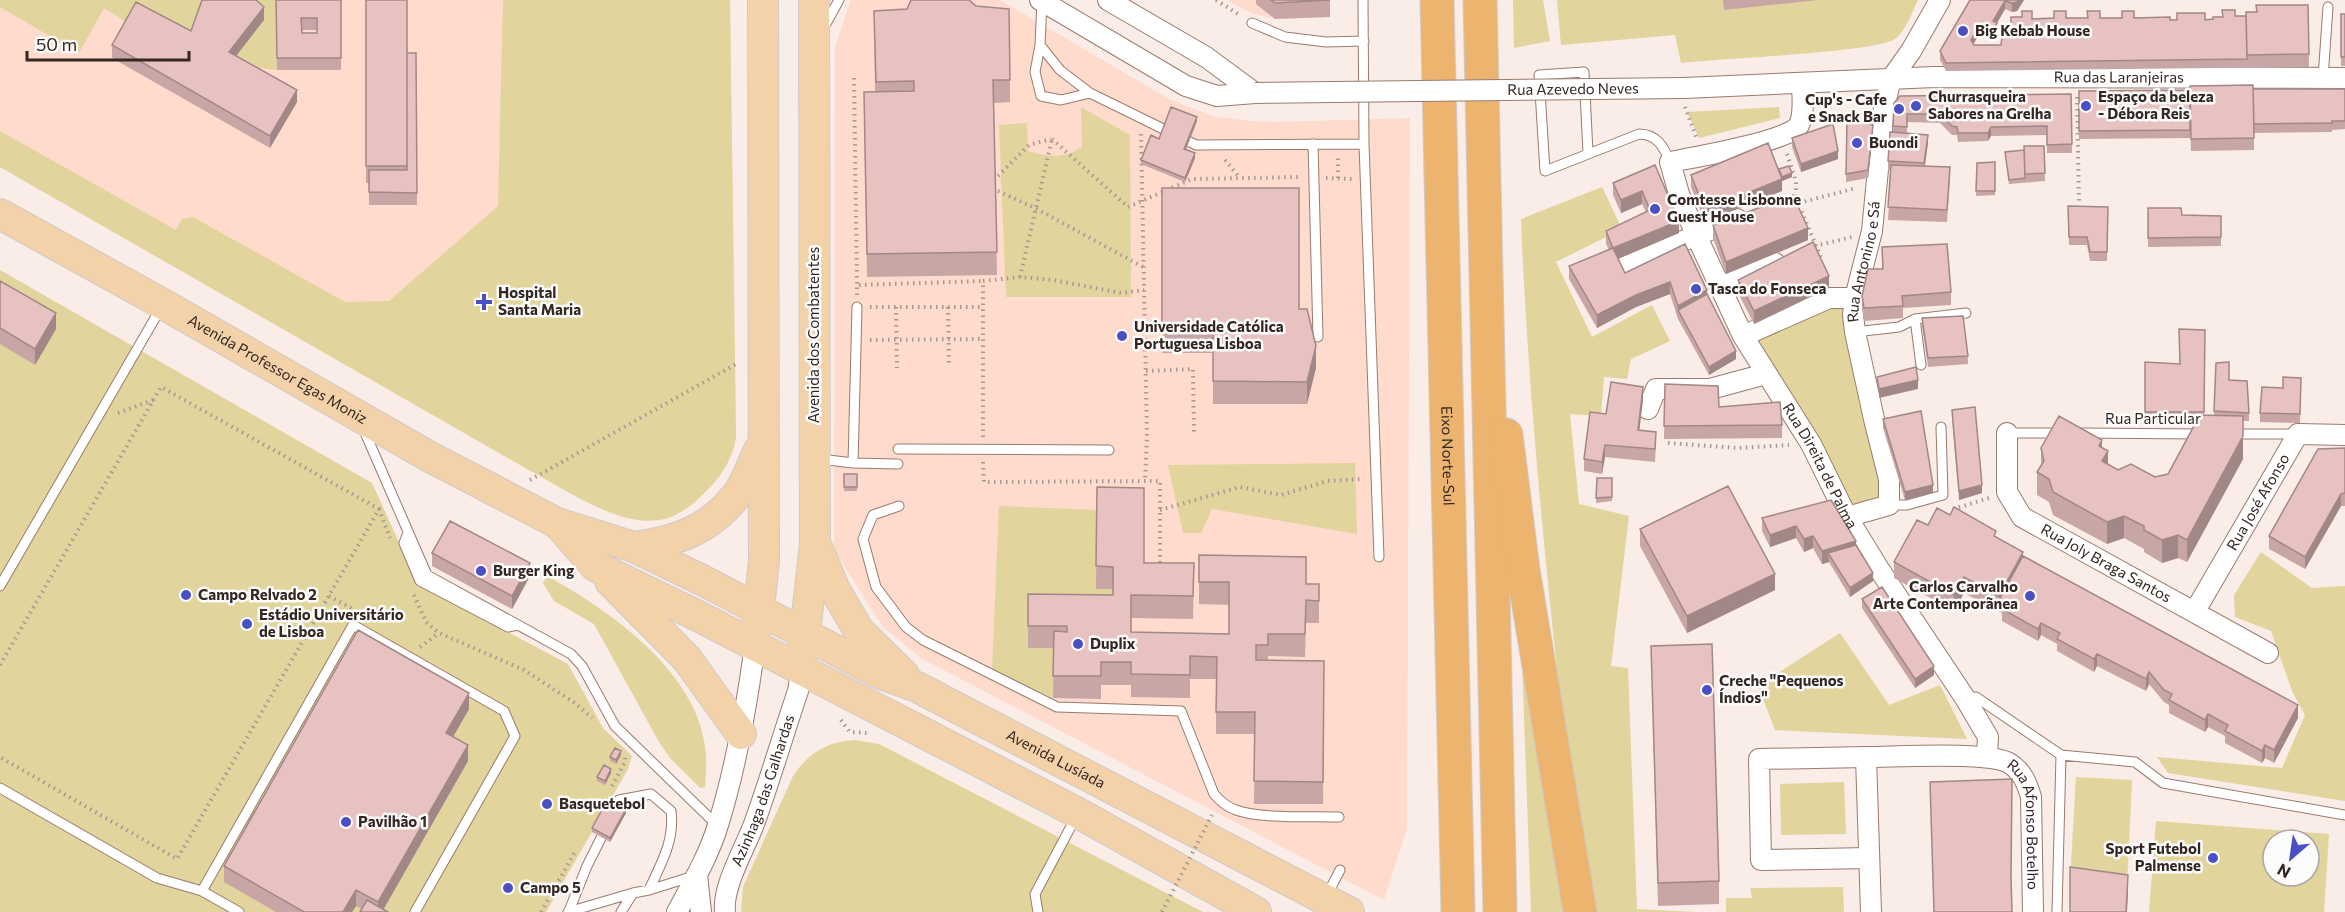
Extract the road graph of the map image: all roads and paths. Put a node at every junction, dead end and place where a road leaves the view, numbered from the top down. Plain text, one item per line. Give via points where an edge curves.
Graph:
1 (763, 0) edge
2 (814, 0) edge
3 (839, 0) edge
4 (1108, 0) edge
5 (1216, 0) edge
6 (1363, 0) edge
7 (1437, 0) edge
8 (1480, 0) edge
9 (1940, 0) edge
10 (1041, 1) edge
11 (2328, 7) dead end
12 (1252, 23) joint
13 (1364, 41) junction
14 (814, 45) junction
15 (1040, 45) junction
16 (2076, 77) junction
17 (854, 78) dead end
18 (2323, 78) junction
19 (2345, 78) edge
20 (1891, 79) junction
21 (1802, 83) junction
22 (1090, 93) junction
23 (1255, 93) junction
24 (1684, 111) dead end
25 (1141, 120) junction
26 (1689, 121) dead end
27 (1780, 137) junction
28 (1052, 139) junction
29 (1313, 144) junction
30 (1364, 144) junction
31 (1588, 153) junction
32 (1670, 162) junction
33 (998, 176) edge
34 (1314, 177) junction
35 (1365, 179) junction
36 (1876, 183) junction
37 (998, 191) edge
38 (1796, 198) junction
39 (1789, 200) edge
40 (1143, 201) junction
41 (1799, 203) junction
42 (2079, 204) edge
43 (1035, 208) junction
44 (0, 214) edge
45 (1750, 214) edge
46 (1872, 231) junction
47 (1696, 235) junction
48 (1484, 246) junction
49 (1811, 248) junction
50 (1619, 267) edge
51 (1144, 268) junction
52 (1020, 277) junction
53 (983, 281) junction
54 (857, 285) junction
55 (1720, 287) junction
56 (1144, 290) junction
57 (1846, 298) junction
58 (163, 304) junction
59 (984, 306) junction
60 (857, 307) junction
61 (896, 307) junction
62 (948, 307) junction
63 (1966, 313) dead end
64 (1915, 319) junction
65 (1855, 332) junction
66 (1743, 336) junction
67 (1318, 337) dead end
68 (949, 339) junction
69 (984, 339) junction
70 (856, 340) junction
71 (897, 340) junction
72 (764, 349) junction
73 (949, 364) dead end
74 (1921, 365) dead end
75 (897, 368) dead end
76 (1146, 371) junction
77 (1766, 374) junction
78 (154, 400) junction
79 (1648, 409) dead end
80 (358, 417) junction
81 (93, 421) junction
82 (1941, 428) dead end
83 (2007, 433) joint
84 (2205, 434) edge
85 (2217, 434) edge
86 (2298, 434) junction
87 (2345, 435) edge
88 (1194, 436) dead end
89 (763, 442) junction
90 (1668, 443) edge
91 (1811, 444) junction
92 (898, 448) dead end
93 (983, 449) junction
94 (1109, 450) dead end
95 (814, 458) junction
96 (853, 463) junction
97 (898, 464) dead end
98 (1376, 478) junction
99 (984, 482) dead end
100 (1145, 482) junction
101 (2007, 492) junction
102 (503, 495) junction
103 (1889, 505) junction
104 (898, 506) dead end
105 (1160, 510) junction
106 (1950, 510) edge
107 (1847, 517) junction
108 (557, 523) junction
109 (815, 544) junction
110 (634, 547) junction
111 (1379, 557) dead end
112 (595, 566) junction
113 (1160, 575) edge
114 (0, 586) edge
115 (760, 610) junction
116 (2195, 611) junction
117 (439, 633) dead end
118 (805, 634) junction
119 (754, 645) junction
120 (2268, 653) dead end
121 (0, 665) edge
122 (802, 669) junction
123 (917, 687) junction
124 (1965, 698) junction
125 (598, 726) dead end
126 (741, 734) junction
127 (626, 755) dead end
128 (2061, 755) junction
129 (1987, 756) junction
130 (0, 757) edge
131 (1866, 757) junction
132 (0, 788) edge
133 (609, 792) dead end
134 (1078, 813) junction
135 (1212, 815) dead end
136 (2345, 815) edge
137 (1339, 817) dead end
138 (718, 826) junction
139 (580, 842) dead end
140 (1869, 858) junction
141 (1340, 870) dead end
142 (697, 875) junction
143 (649, 890) junction
144 (202, 891) junction
145 (633, 893) junction
146 (1337, 905) edge
147 (569, 911) edge
148 (238, 912) edge
149 (415, 912) edge
150 (541, 912) edge
151 (621, 912) edge
152 (677, 912) edge
153 (701, 912) edge
154 (725, 912) edge
155 (1038, 912) edge
156 (1162, 912) edge
157 (1256, 912) edge
158 (1458, 912) edge
159 (1500, 912) edge
160 (1580, 912) edge
161 (1871, 912) edge
162 (2033, 912) edge
163 (2057, 912) edge

1 - 72 main road
2 - 14 main road, Avenida dos Combatentes
3 - 14 lane
4 - 23 street via 1230,72
5 - 12 path
6 - 13 lane
7 - 158 highway, Eixo Norte-Sul
8 - 48 highway
9 - 20 street
10 - 15 lane
10 - 23 street, Rua Azevedo Neves via 1186,86 1217,96
11 - 18 lane
12 - 13 lane via 1285,38
13 - 30 lane
14 - 95 main road, Avenida dos Combatentes
15 - 22 lane via 1060,70
15 - 22 lane via 1035,72 1041,96 1061,100
16 - 18 street, Rua das Laranjeiras
16 - 20 street, Rua das Laranjeiras
16 - 42 path
17 - 54 path
18 - 19 street, Rua das Laranjeiras
20 - 21 street, Rua Azevedo Neves
20 - 36 street, Rua Antonino e Sá
21 - 23 street, Rua Azevedo Neves, bridge
21 - 27 street via 1800,122 1793,132
22 - 25 lane
24 - 26 path
25 - 29 lane via 1196,145
25 - 40 path
27 - 32 street
27 - 38 path via 1796,181
28 - 33 path via 1029,145
28 - 40 path via 1128,207
28 - 43 path
29 - 30 lane
29 - 34 lane
30 - 35 lane
31 - 31 lane via 1545,171 1539,75 1584,72
31 - 32 lane via 1645,134 1658,140
32 - 47 street, Rua Direita de Palma
34 - 35 path
34 - 40 path via 1192,179
34 - 67 lane
35 - 98 lane
36 - 41 path
36 - 46 street, Rua Antonino e Sá
37 - 43 path
38 - 39 path
38 - 41 path
40 - 51 path
41 - 49 path
43 - 51 path
43 - 52 path
44 - 58 main road, Avenida Professor Egas Moniz
45 - 47 street
46 - 49 path
46 - 57 street, Rua Antonino e Sá
47 - 50 street
47 - 55 street, Rua Direita de Palma
48 - 159 highway
48 - 160 highway via 1523,570
49 - 55 street
49 - 57 path
51 - 56 path
52 - 53 path
52 - 56 path via 1121,293
53 - 54 path
53 - 59 path
54 - 60 path
55 - 66 street, Rua Direita de Palma
56 - 76 path
57 - 65 street, Rua Antonino e Sá
57 - 66 street via 1822,300
58 - 80 main road, Avenida Professor Egas Moniz
58 - 81 lane
59 - 62 path
59 - 69 path
60 - 61 path
60 - 70 lane
61 - 62 path
61 - 71 path
62 - 68 path
63 - 64 lane
64 - 65 lane via 1899,327
64 - 74 lane
65 - 103 street, Rua Antonino e Sá via 1889,479
66 - 77 street, Rua Direita de Palma
68 - 69 path
68 - 71 path
68 - 73 path
69 - 93 path
70 - 71 path
70 - 96 lane
71 - 75 path
72 - 89 main road
72 - 102 path
76 - 88 path via 1193,369
76 - 100 path
77 - 79 street via 1710,389 1656,389
77 - 91 street, Rua Direita de Palma
78 - 81 path
78 - 121 path
78 - 130 path via 161,387 378,509 177,859
80 - 102 main road, Avenida Professor Egas Moniz
80 - 138 lane via 427,575 571,654 582,666 615,726
81 - 114 lane
82 - 103 lane via 1943,495 1907,505
83 - 84 lane, Rua Particular
83 - 101 street
85 - 86 lane, Rua Particular
86 - 87 street
86 - 116 street, Rua José Afonso
89 - 110 main road via 737,495 714,519 683,537
89 - 115 main road via 764,561
90 - 91 path via 1738,448
91 - 107 street, Rua Direita de Palma
92 - 93 lane
93 - 94 lane
95 - 96 lane
95 - 109 main road, Avenida dos Combatentes
96 - 97 lane
98 - 105 path via 1327,481 1281,495 1240,487
98 - 111 lane
99 - 100 path
100 - 105 path via 1160,481
101 - 106 path
101 - 116 street, Rua Joly Braga Santos via 2022,517
102 - 108 main road, Avenida Professor Egas Moniz
103 - 107 street
104 - 137 lane via 873,515 862,539 876,587 906,627 924,640 1057,707 1181,711 1214,794 1221,802 1255,814
105 - 113 path
107 - 124 street, Rua Direita de Palma
108 - 110 main road, Avenida Professor Egas Moniz
108 - 112 main road, Avenida Professor Egas Moniz
109 - 118 main road, Avenida dos Combatentes
109 - 123 main road via 834,590 859,632
110 - 115 main road, Avenida Professor Egas Moniz
112 - 119 main road, Avenida Professor Egas Moniz
112 - 126 main road via 687,659
115 - 118 main road, Avenida Lusíada
115 - 119 main road
116 - 120 street, Rua Joly Braga Santos
117 - 125 path via 524,670 575,703
118 - 122 main road, Avenida dos Combatentes
118 - 123 main road, Avenida Lusíada via 881,674
119 - 122 main road
119 - 126 street, Azinhaga das Galhardas
122 - 134 main road
122 - 154 street, Azinhaga das Galhardas via 754,824 728,889
123 - 146 main road, Avenida Lusíada
124 - 128 lane via 1976,697
124 - 129 street, Rua Direita de Palma via 1988,737
126 - 138 street, Azinhaga das Galhardas
127 - 133 path
128 - 136 lane via 2135,762 2163,783
128 - 163 lane
129 - 131 street
129 - 162 street, Rua Afonso Botelho via 2009,763 2027,783 2031,797
131 - 140 street
131 - 140 street via 1759,759 1761,860
132 - 144 lane via 157,878
134 - 155 lane via 1035,894
134 - 157 main road
135 - 156 path, bridge
138 - 142 street, Azinhaga das Galhardas
139 - 150 path
140 - 161 street
141 - 146 lane
142 - 143 lane
142 - 152 street, Azinhaga das Galhardas
142 - 153 street, Azinhaga das Galhardas
143 - 145 lane
143 - 147 lane via 673,828 671,811 651,794 620,801
144 - 148 lane
144 - 149 lane via 353,625 504,711 515,736
145 - 147 lane
145 - 151 lane

